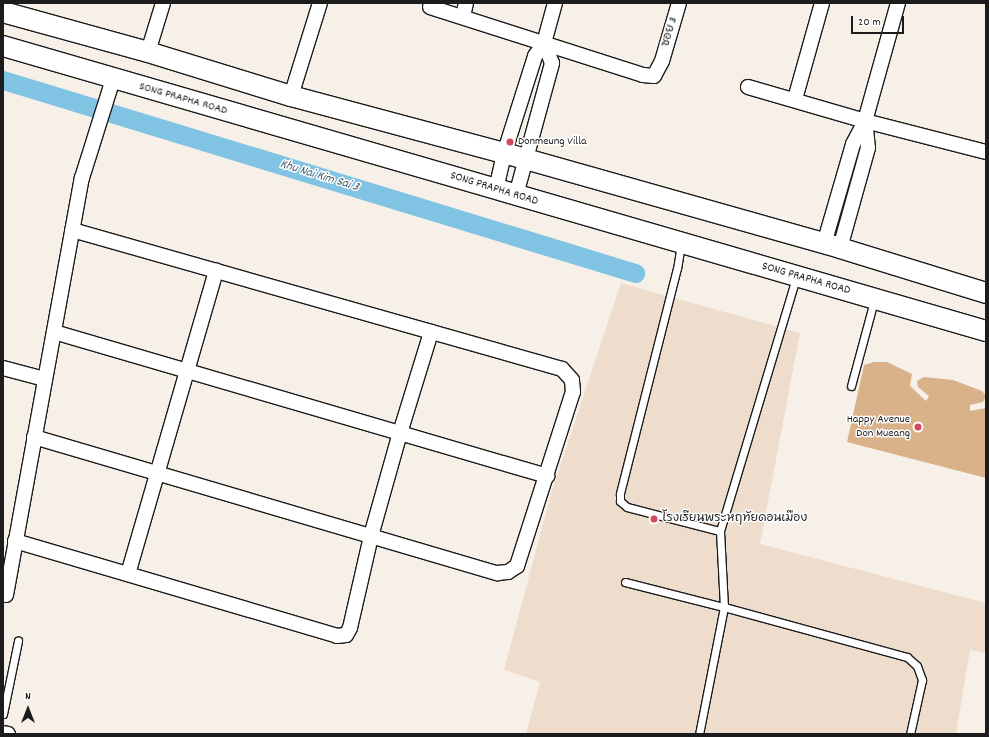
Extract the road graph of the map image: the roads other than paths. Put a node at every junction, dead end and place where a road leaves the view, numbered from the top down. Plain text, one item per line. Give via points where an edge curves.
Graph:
1 (6, 3) edge
2 (163, 3) edge
3 (320, 3) edge
4 (555, 3) edge
5 (679, 3) edge
6 (822, 3) edge
7 (898, 3) edge
8 (430, 6) dead end
9 (465, 9) edge
10 (3, 13) edge
11 (544, 43) junction
12 (3, 46) edge
13 (148, 52) junction
14 (748, 87) dead end
15 (110, 88) junction
16 (291, 96) junction
17 (795, 99) junction
18 (865, 121) junction
19 (986, 152) edge
20 (504, 154) junction
21 (526, 159) junction
22 (496, 189) junction
23 (516, 195) junction
24 (72, 230) junction
25 (681, 244) junction
26 (832, 246) junction
27 (216, 271) junction
28 (797, 276) junction
29 (986, 293) edge
30 (875, 298) junction
31 (986, 331) edge
32 (54, 332) junction
33 (431, 332) junction
34 (10, 370) edge
35 (186, 370) junction
36 (46, 375) junction
37 (851, 386) dead end
38 (400, 433) junction
39 (34, 437) junction
40 (156, 473) junction
41 (547, 476) junction
42 (720, 531) junction
43 (371, 536) junction
44 (15, 541) junction
45 (128, 574) junction
46 (626, 582) dead end
47 (6, 595) dead end
48 (724, 607) junction
49 (18, 641) dead end
50 (3, 714) edge
51 (3, 733) edge
52 (8, 734) edge
53 (699, 734) edge
54 (910, 734) edge

1 - 10 street
2 - 13 street
3 - 16 street
4 - 11 street
5 - 11 street, ซอย 3 via 662,61 654,76 643,75
6 - 17 street
7 - 18 street
8 - 9 street
9 - 11 street
10 - 13 main road
11 - 20 street via 535,56
11 - 21 street via 552,63
12 - 15 main road, SONG PRAPHA ROAD
13 - 16 main road
14 - 17 street
15 - 22 main road, SONG PRAPHA ROAD
15 - 24 street via 82,178
16 - 20 main road
17 - 18 street
18 - 19 street
18 - 26 street via 853,144
20 - 21 main road
20 - 22 street
21 - 23 street
21 - 26 main road
22 - 23 main road, SONG PRAPHA ROAD
23 - 25 main road, SONG PRAPHA ROAD
24 - 27 street
24 - 32 street
25 - 28 main road, SONG PRAPHA ROAD
25 - 42 lane via 620,501 627,507
26 - 29 main road
27 - 33 street
27 - 35 street
28 - 30 main road, SONG PRAPHA ROAD
28 - 42 lane
30 - 31 main road, SONG PRAPHA ROAD
30 - 37 lane
32 - 35 street
32 - 36 street
33 - 38 street
33 - 41 street via 562,368 572,380 573,392
34 - 36 street via 24,368
35 - 38 street
35 - 40 street
36 - 39 street
38 - 41 street
38 - 43 street
39 - 40 street
39 - 44 street
40 - 43 street
40 - 45 street
41 - 43 street via 517,566 508,572 497,573
42 - 48 lane
43 - 45 street via 350,628 346,635 337,636
44 - 45 street
44 - 47 street
46 - 48 lane
48 - 53 lane
48 - 54 lane via 907,657 917,666 922,680
49 - 50 lane
51 - 52 street

